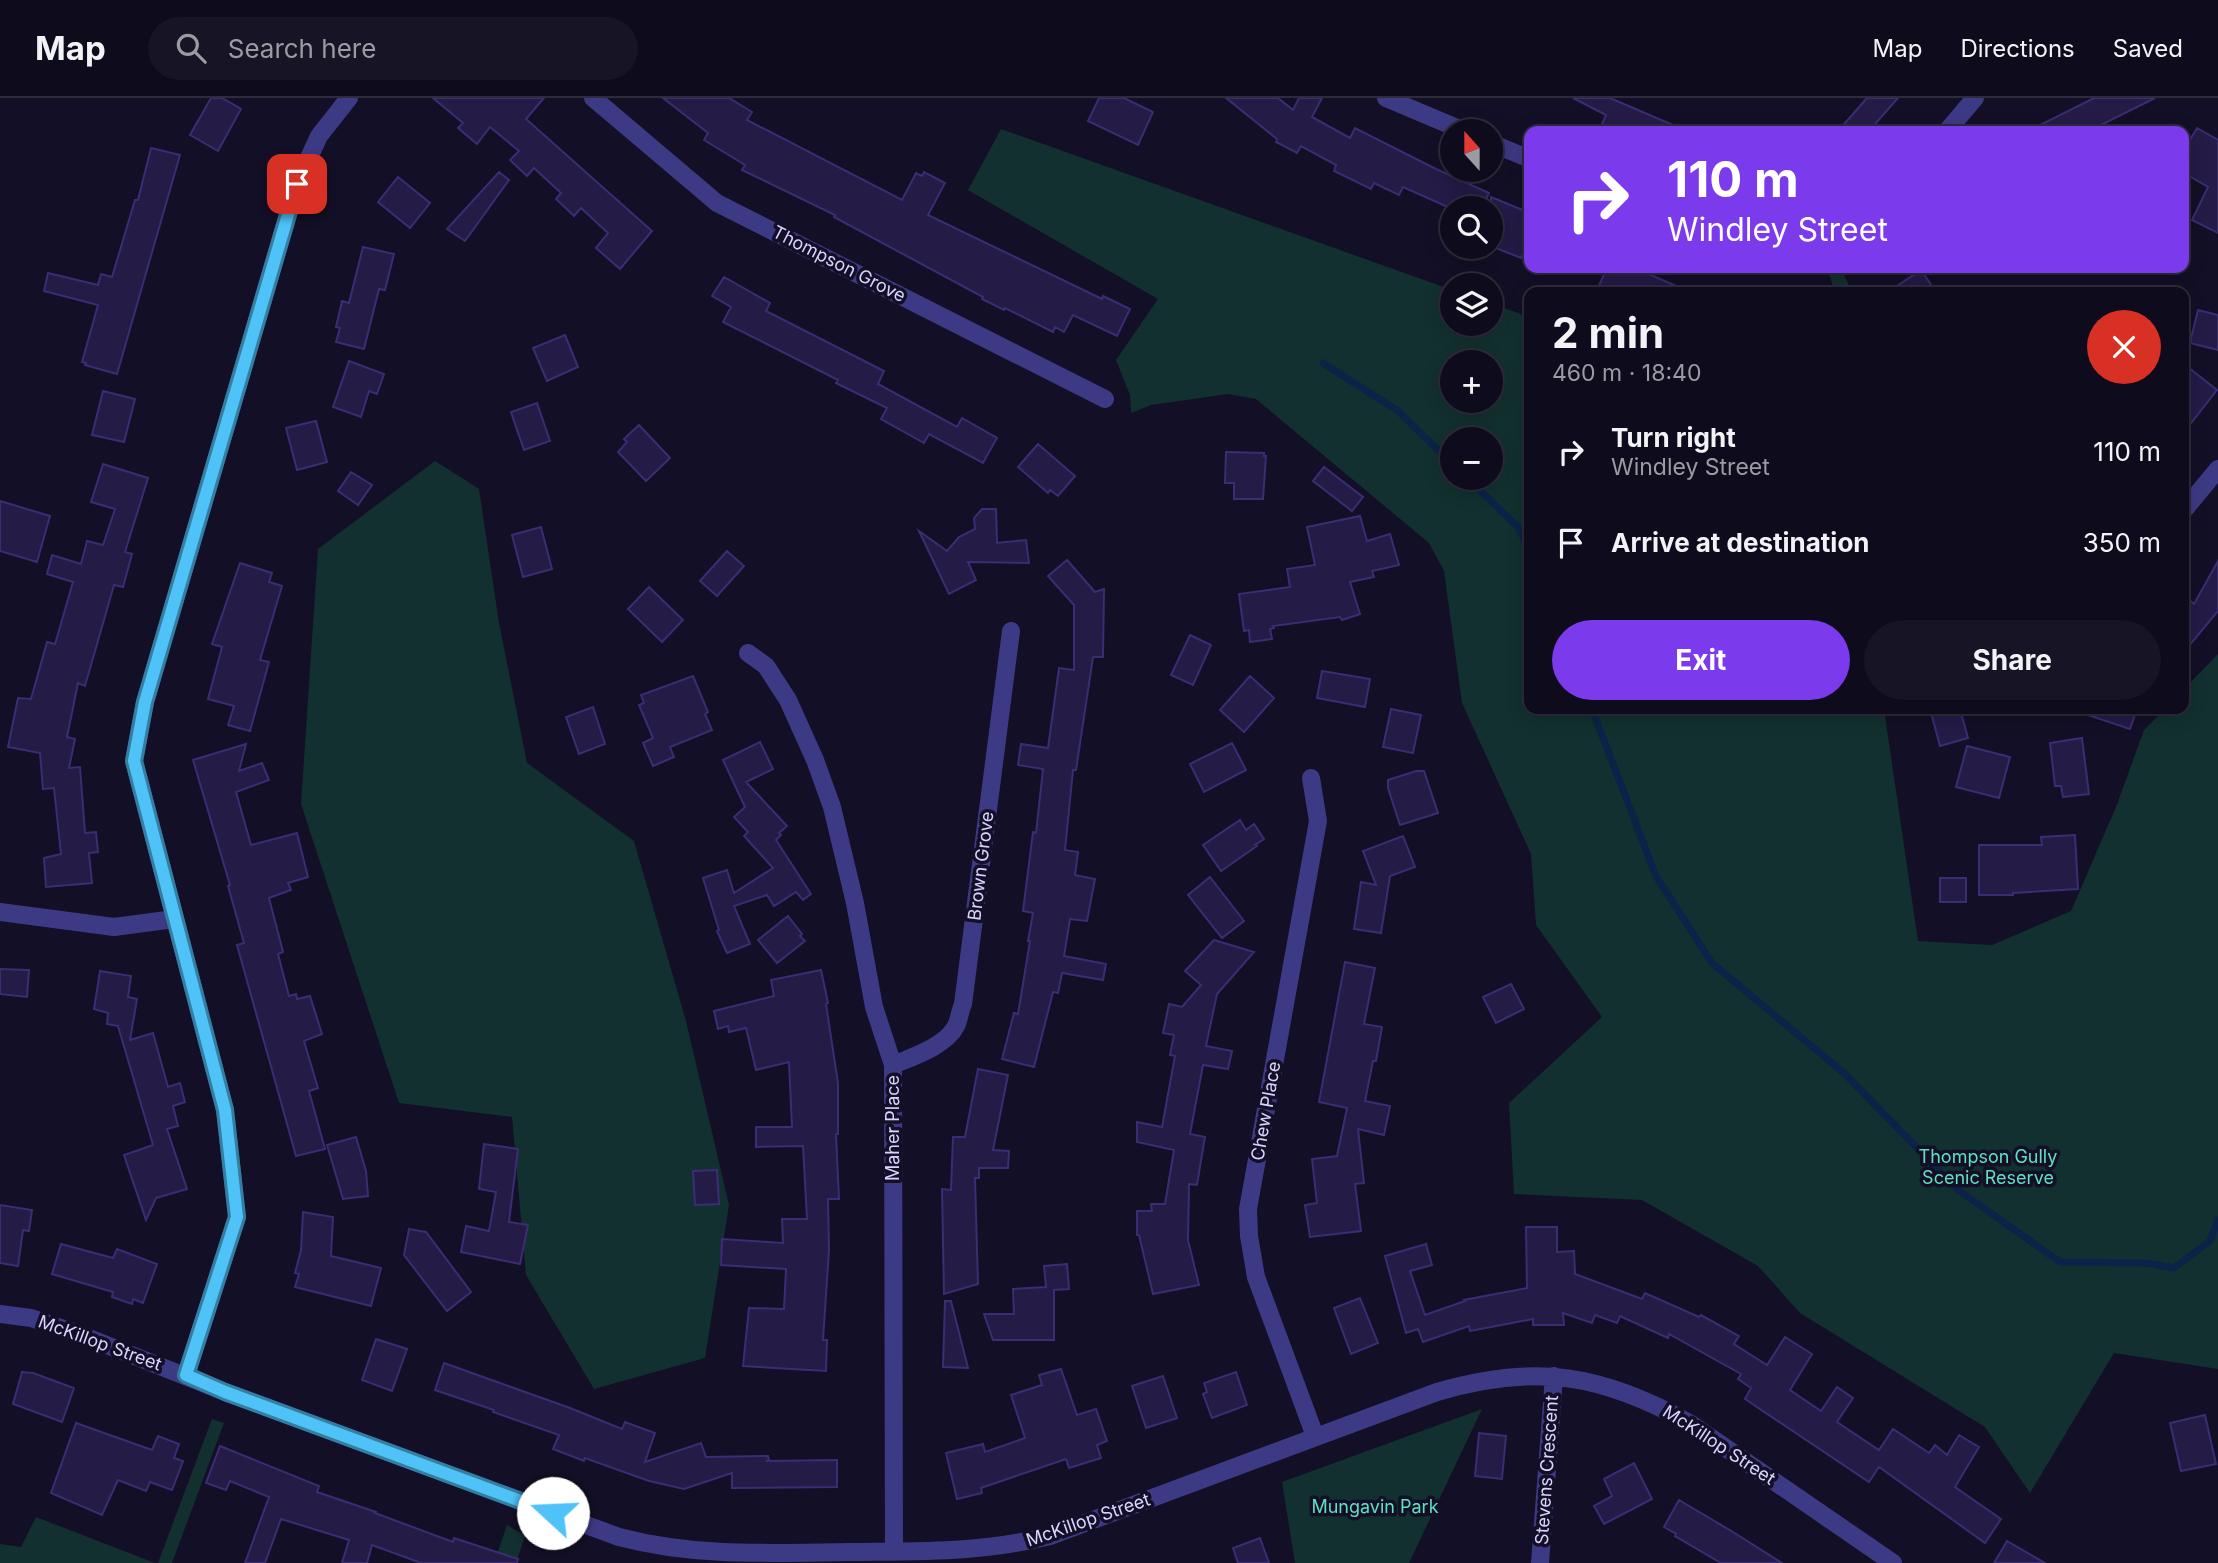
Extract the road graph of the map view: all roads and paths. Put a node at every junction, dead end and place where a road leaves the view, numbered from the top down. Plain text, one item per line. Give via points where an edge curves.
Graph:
1 (349, 98) edge
2 (593, 98) edge
3 (1386, 98) edge
4 (1975, 98) edge
5 (1440, 121) edge
6 (1951, 126) edge
7 (1503, 148) edge
8 (1524, 157) edge
9 (1105, 399) dead end
10 (2218, 469) edge
11 (2189, 504) edge
12 (1011, 631) dead end
13 (748, 653) dead end
14 (1311, 778) dead end
15 (0, 912) edge
16 (174, 919) junction
17 (893, 1065) junction
18 (0, 1314) edge
19 (186, 1375) junction
20 (1554, 1376) junction
21 (1315, 1436) junction
22 (894, 1551) junction
23 (1541, 1563) edge
24 (1893, 1563) edge

1 - 16 street via 319,136 297,184 145,702 134,761
2 - 9 street, Thompson Grove via 717,203
3 - 5 street
4 - 6 street
7 - 8 street
10 - 11 street
12 - 17 street, Brown Grove via 962,1004 955,1029 942,1041
13 - 17 street, Maher Place via 766,666 788,699 832,807 874,1007
14 - 21 street, Chew Place via 1318,821 1248,1209 1256,1277
15 - 16 street via 114,927
16 - 19 street via 225,1110 237,1217
17 - 22 street, Maher Place
18 - 19 street, McKillop Street via 31,1318
19 - 22 street, McKillop Street via 653,1546 733,1553
20 - 21 street, McKillop Street via 1462,1385
20 - 23 street, Stevens Crescent
20 - 24 street, McKillop Street via 1622,1390 1657,1405
21 - 22 street, McKillop Street via 1050,1536 986,1549

